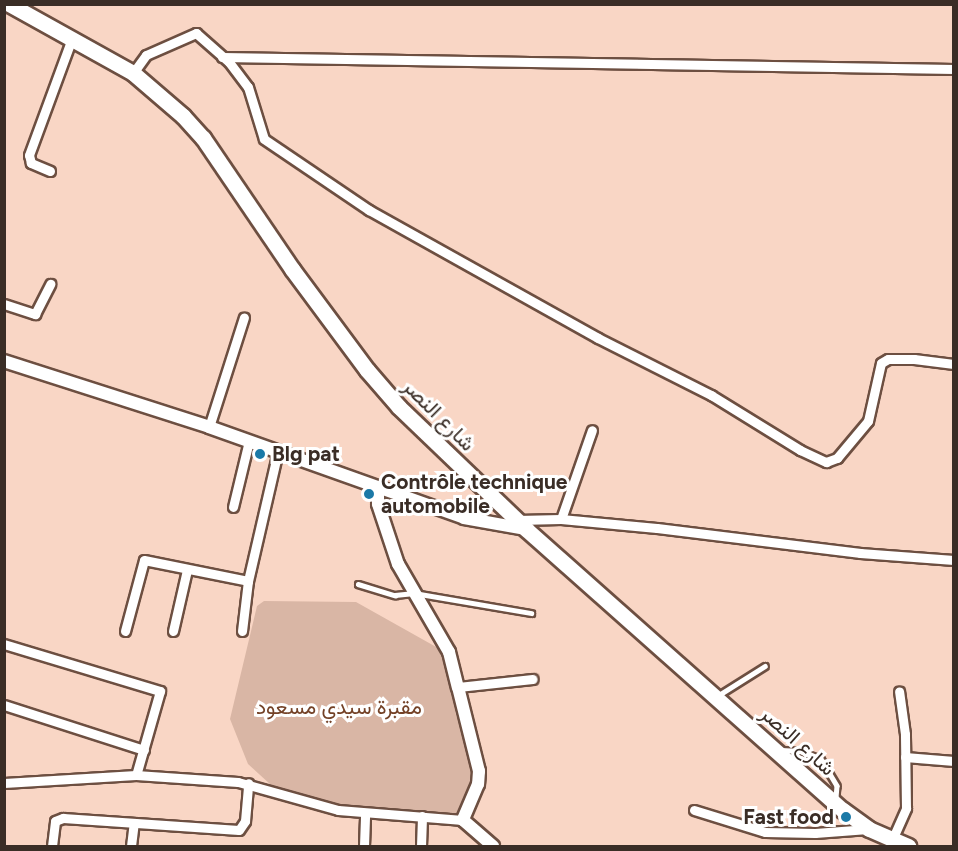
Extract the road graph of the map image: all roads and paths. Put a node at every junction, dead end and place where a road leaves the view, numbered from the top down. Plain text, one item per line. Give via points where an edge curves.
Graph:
1 (9, 4) edge
2 (72, 38) junction
3 (222, 57) junction
4 (954, 69) edge
5 (133, 73) junction
6 (50, 171) dead end
7 (50, 284) dead end
8 (4, 304) edge
9 (244, 316) dead end
10 (4, 361) edge
11 (954, 364) edge
12 (209, 427) junction
13 (592, 430) dead end
14 (249, 441) junction
15 (278, 451) junction
16 (378, 489) junction
17 (233, 507) dead end
18 (561, 519) junction
19 (521, 524) junction
20 (954, 560) edge
21 (187, 570) junction
22 (248, 581) junction
23 (358, 584) dead end
24 (414, 593) junction
25 (531, 613) dead end
26 (125, 631) dead end
27 (173, 631) dead end
28 (242, 631) dead end
29 (4, 644) edge
30 (765, 666) dead end
31 (533, 679) dead end
32 (458, 687) junction
33 (899, 691) dead end
34 (718, 696) junction
35 (4, 705) edge
36 (776, 749) junction
37 (144, 750) junction
38 (905, 757) junction
39 (954, 761) edge
40 (136, 775) junction
41 (4, 783) edge
42 (248, 783) junction
43 (836, 803) junction
44 (694, 810) dead end
45 (365, 813) junction
46 (422, 816) junction
47 (463, 820) junction
48 (134, 823) junction
49 (868, 829) junction
50 (892, 840) junction
51 (52, 846) edge
52 (131, 846) edge
53 (364, 846) edge
54 (421, 846) edge
55 (493, 846) edge
56 (908, 846) edge

1 - 2 main road, شارع النصر
2 - 5 main road, شارع النصر
2 - 6 street via 29,155 31,163
3 - 4 street
3 - 5 street via 196,33 146,55
3 - 11 street via 248,87 264,139 369,210 598,338 711,395 826,462 837,458 868,421 881,363 888,359 914,359
5 - 19 main road, شارع النصر via 202,138 367,370
7 - 8 street via 35,314
9 - 12 street
10 - 12 street
12 - 14 street
13 - 18 street
14 - 15 street
14 - 17 street
15 - 16 street
15 - 22 street
16 - 19 street via 464,518
16 - 24 street via 378,504 398,564
18 - 19 street
18 - 20 street
19 - 34 main road, شارع النصر
21 - 22 street
21 - 26 street via 144,560
21 - 27 street
22 - 28 street
23 - 24 lane via 395,596
24 - 25 lane
24 - 32 street via 448,652
29 - 37 street via 160,692
30 - 34 lane
31 - 32 street
32 - 47 street via 479,771 478,784
33 - 38 street
34 - 36 main road, شارع النصر
35 - 37 street
36 - 43 main road, شارع النصر
36 - 43 lane via 800,751 821,759 837,786
37 - 40 street
38 - 39 street
38 - 50 street via 906,808
40 - 41 street
40 - 42 street
42 - 45 street via 338,810
42 - 48 street via 245,821 239,830
43 - 49 main road, شارع النصر
44 - 49 street via 765,832
45 - 46 street
45 - 53 street
46 - 47 street
46 - 54 street
47 - 55 street
48 - 51 street via 58,819
48 - 52 street
49 - 50 main road, شارع النصر
50 - 56 main road, شارع النصر

